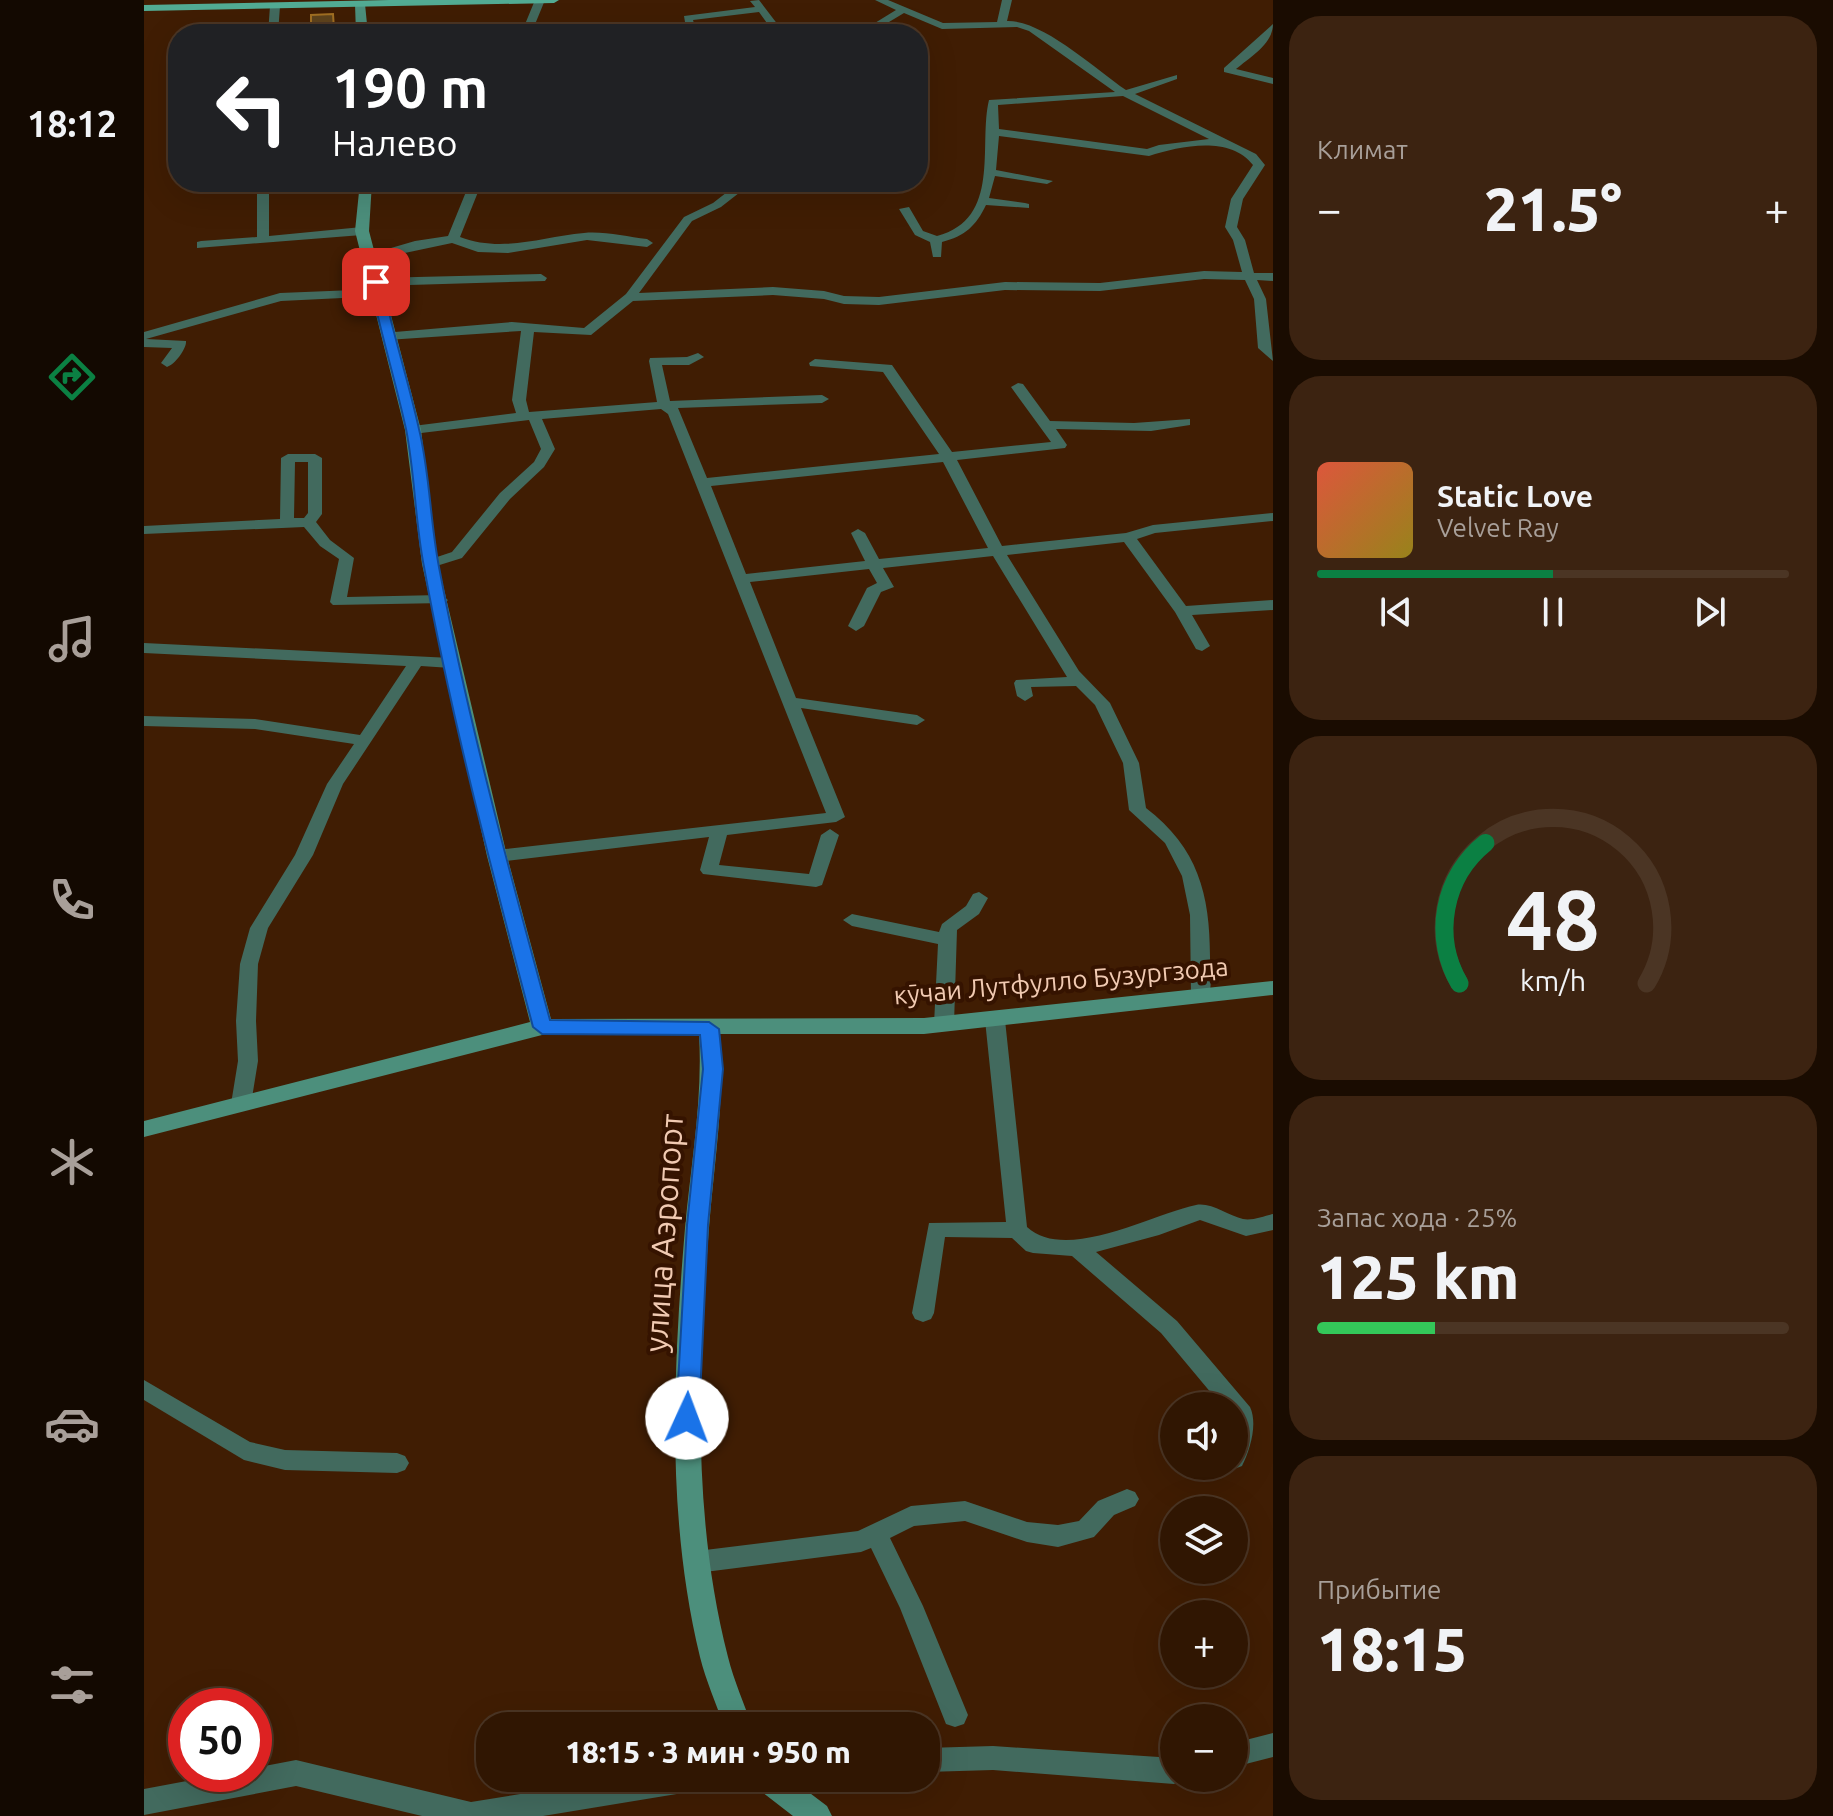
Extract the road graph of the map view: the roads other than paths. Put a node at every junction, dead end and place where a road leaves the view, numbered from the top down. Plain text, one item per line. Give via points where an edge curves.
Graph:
1 (554, 0) edge
2 (754, 0) edge
3 (880, 0) edge
4 (1007, 0) edge
5 (539, 1) edge
6 (318, 2) edge
7 (390, 2) edge
8 (360, 4) junction
9 (275, 6) junction
10 (144, 8) edge
11 (763, 9) junction
12 (901, 11) junction
13 (274, 24) edge
14 (361, 24) edge
15 (530, 24) edge
16 (689, 24) edge
17 (773, 24) edge
18 (879, 24) edge
19 (1001, 25) junction
20 (1273, 27) edge
21 (1260, 43) junction
22 (1273, 45) edge
23 (1173, 77) dead end
24 (1273, 81) edge
25 (1122, 92) junction
26 (994, 132) junction
27 (1223, 141) junction
28 (990, 172) junction
29 (1047, 181) dead end
30 (263, 192) edge
31 (365, 192) edge
32 (472, 192) edge
33 (734, 192) edge
34 (981, 201) junction
35 (1025, 206) dead end
36 (905, 209) dead end
37 (362, 231) junction
38 (453, 239) junction
39 (263, 240) junction
40 (936, 240) junction
41 (647, 243) dead end
42 (201, 245) dead end
43 (937, 254) dead end
44 (371, 258) junction
45 (1249, 275) junction
46 (1273, 277) edge
47 (541, 278) dead end
48 (377, 288) junction
49 (630, 297) junction
50 (528, 328) junction
51 (144, 336) edge
52 (387, 336) junction
53 (144, 343) edge
54 (698, 357) dead end
55 (1273, 357) edge
56 (167, 363) dead end
57 (815, 363) dead end
58 (1018, 387) dead end
59 (822, 399) dead end
60 (664, 405) junction
61 (529, 416) junction
62 (1185, 422) dead end
63 (1046, 425) junction
64 (413, 430) junction
65 (947, 455) junction
66 (702, 483) junction
67 (1273, 517) edge
68 (308, 522) junction
69 (287, 523) junction
70 (144, 530) edge
71 (858, 533) dead end
72 (1128, 537) junction
73 (997, 551) junction
74 (430, 564) junction
75 (874, 564) junction
76 (739, 579) junction
77 (440, 600) junction
78 (1273, 605) edge
79 (1182, 611) junction
80 (856, 626) dead end
81 (1202, 646) dead end
82 (144, 648) edge
83 (417, 661) junction
84 (451, 663) junction
85 (1079, 681) junction
86 (1025, 696) dead end
87 (790, 702) junction
88 (917, 720) dead end
89 (144, 721) edge
90 (365, 741) junction
91 (720, 830) junction
92 (830, 835) dead end
93 (497, 856) junction
94 (979, 898) dead end
95 (852, 920) dead end
96 (947, 940) junction
97 (1273, 988) edge
98 (1200, 996) junction
99 (995, 1020) junction
100 (944, 1024) junction
101 (542, 1027) junction
102 (709, 1029) junction
103 (241, 1104) junction
104 (144, 1129) edge
105 (1273, 1222) edge
106 (1017, 1230) junction
107 (1077, 1248) junction
108 (923, 1313) dead end
109 (144, 1389) edge
110 (1224, 1392) edge
111 (397, 1463) dead end
112 (1127, 1499) dead end
113 (876, 1534) junction
114 (697, 1562) junction
115 (733, 1712) edge
116 (955, 1715) dead end
117 (1273, 1745) edge
118 (1248, 1751) edge
119 (940, 1760) edge
120 (1160, 1770) edge
121 (610, 1792) edge
122 (785, 1792) edge
123 (144, 1802) edge
124 (817, 1816) edge

1 - 5 main road
2 - 11 street
3 - 12 street
4 - 19 street
5 - 7 main road
5 - 15 street
6 - 8 main road
6 - 9 main road
7 - 8 main road
8 - 14 street
9 - 10 main road
9 - 13 street
11 - 16 street via 687,18
11 - 17 street
12 - 18 street
12 - 19 street via 942,26
19 - 25 street via 1032,29
20 - 21 street
21 - 22 street
21 - 24 street via 1228,70
23 - 25 street via 1160,85
25 - 26 street via 993,102
25 - 27 street
26 - 27 street via 1149,153
26 - 28 street
27 - 45 street via 1259,165 1237,199 1231,227
28 - 29 street
28 - 34 street
30 - 39 street
31 - 37 street
32 - 38 street
33 - 49 street via 688,219
34 - 35 street
34 - 40 street via 960,231
36 - 40 street via 919,233
37 - 39 street
37 - 44 street
38 - 41 street via 478,248 508,249 587,236
38 - 44 street
39 - 42 street
40 - 43 street
44 - 48 street
45 - 46 street
45 - 49 street via 1100,287 1005,286 879,301 773,291
45 - 55 street via 1260,299 1264,348
47 - 48 street
48 - 51 street via 280,297
48 - 52 street
49 - 50 street via 587,332
50 - 52 street
50 - 61 street via 519,400
52 - 64 street
53 - 56 street via 181,344
54 - 60 street via 655,361
57 - 65 street via 887,368
58 - 63 street
59 - 60 street
60 - 61 street
60 - 66 street via 674,412
61 - 64 street
61 - 74 street via 548,449 539,464 457,555
62 - 63 street via 1151,429
63 - 65 street via 1060,445
64 - 74 street
65 - 66 street
65 - 73 street
66 - 76 street
67 - 72 street via 1153,529
68 - 69 street
68 - 69 street via 315,514 315,458 288,458
68 - 77 street via 347,558 338,602
69 - 70 street
71 - 75 street
72 - 73 street
72 - 79 street
73 - 75 street
73 - 85 street
74 - 77 street
75 - 76 street
75 - 80 street via 886,587 875,588
76 - 87 street
77 - 84 street
78 - 79 street
79 - 81 street
82 - 83 street
83 - 84 street
83 - 90 street
84 - 93 street
85 - 86 street via 1022,683
85 - 98 street via 1102,703 1131,763 1138,810 1170,837 1187,866 1202,915
87 - 88 street
87 - 91 street via 836,817
89 - 90 street via 312,728
90 - 103 street via 335,784 304,855 259,928 249,964 248,1061
91 - 92 street via 709,870 816,881
91 - 93 street
93 - 101 street
94 - 96 street via 973,910 948,928
95 - 96 street
96 - 100 street
97 - 98 street, кӯчаи Лутфулло Бузургзода
98 - 99 street, кӯчаи Лутфулло Бузургзода
99 - 100 street, кӯчаи Лутфулло Бузургзода
99 - 106 street
100 - 102 street, кӯчаи Лутфулло Бузургзода
101 - 102 street, кӯчаи Лутфулло Бузургзода
101 - 103 street, кӯчаи Лутфулло Бузургзода
102 - 114 street, улица Аэропорт via 713,1069 694,1268 687,1448
103 - 104 street, кӯчаи Лутфулло Бузургзода
105 - 107 street via 1246,1228 1200,1212
106 - 107 street via 1033,1245
106 - 108 street via 936,1229
107 - 110 street via 1169,1327
109 - 111 street via 244,1450 285,1460
112 - 113 street via 1106,1508 1086,1530 1058,1536 1027,1532 965,1511 911,1516
113 - 114 street via 861,1541
113 - 116 street
114 - 115 street, улица Аэропорт via 714,1657
117 - 118 street
119 - 120 street via 993,1758
121 - 123 street via 471,1815 296,1773
122 - 124 street

